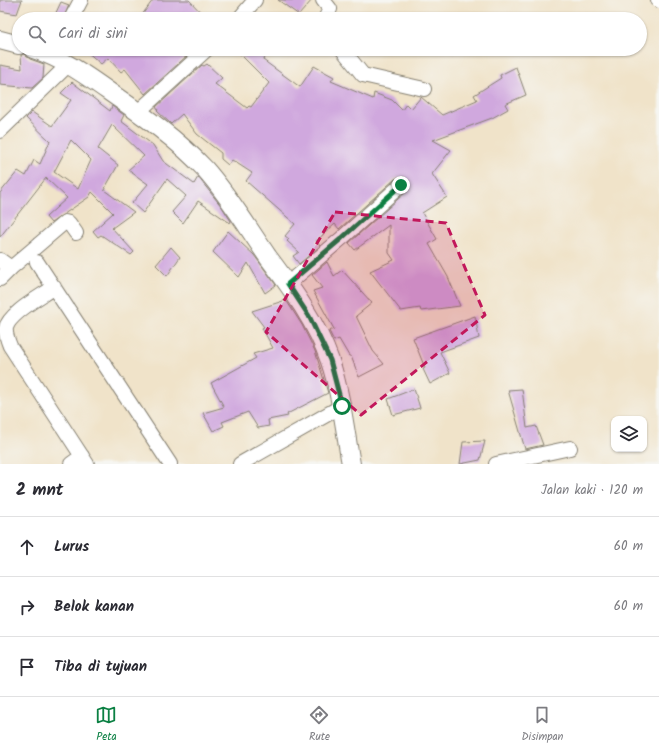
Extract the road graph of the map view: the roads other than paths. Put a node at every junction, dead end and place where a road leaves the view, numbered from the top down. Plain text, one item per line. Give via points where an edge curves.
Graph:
1 (81, 0) edge
2 (255, 0) edge
3 (323, 0) edge
4 (74, 12) edge
5 (245, 12) edge
6 (328, 12) edge
7 (0, 40) edge
8 (12, 43) edge
9 (57, 56) edge
10 (199, 56) edge
11 (348, 56) edge
12 (68, 65) junction
13 (424, 89) dead end
14 (138, 112) junction
15 (0, 132) edge
16 (401, 185) dead end
17 (76, 233) dead end
18 (0, 260) edge
19 (37, 262) dead end
20 (11, 268) junction
21 (0, 279) edge
22 (288, 284) junction
23 (54, 287) junction
24 (342, 406) junction
25 (570, 448) dead end
26 (80, 461) edge
27 (170, 464) edge
28 (240, 464) edge
29 (351, 464) edge
30 (496, 464) edge

1 - 4 street
2 - 5 street
3 - 6 street via 330,9
7 - 8 street
9 - 12 street
10 - 14 street
11 - 13 street via 364,75
12 - 14 street
12 - 15 street
14 - 22 street via 205,169
16 - 22 street
17 - 20 street via 68,223 62,223
18 - 20 street
19 - 23 street
20 - 21 street
22 - 24 street via 309,316 330,360
23 - 26 street via 16,313 8,322 7,339
23 - 27 street
24 - 28 street
24 - 29 street
25 - 30 street

